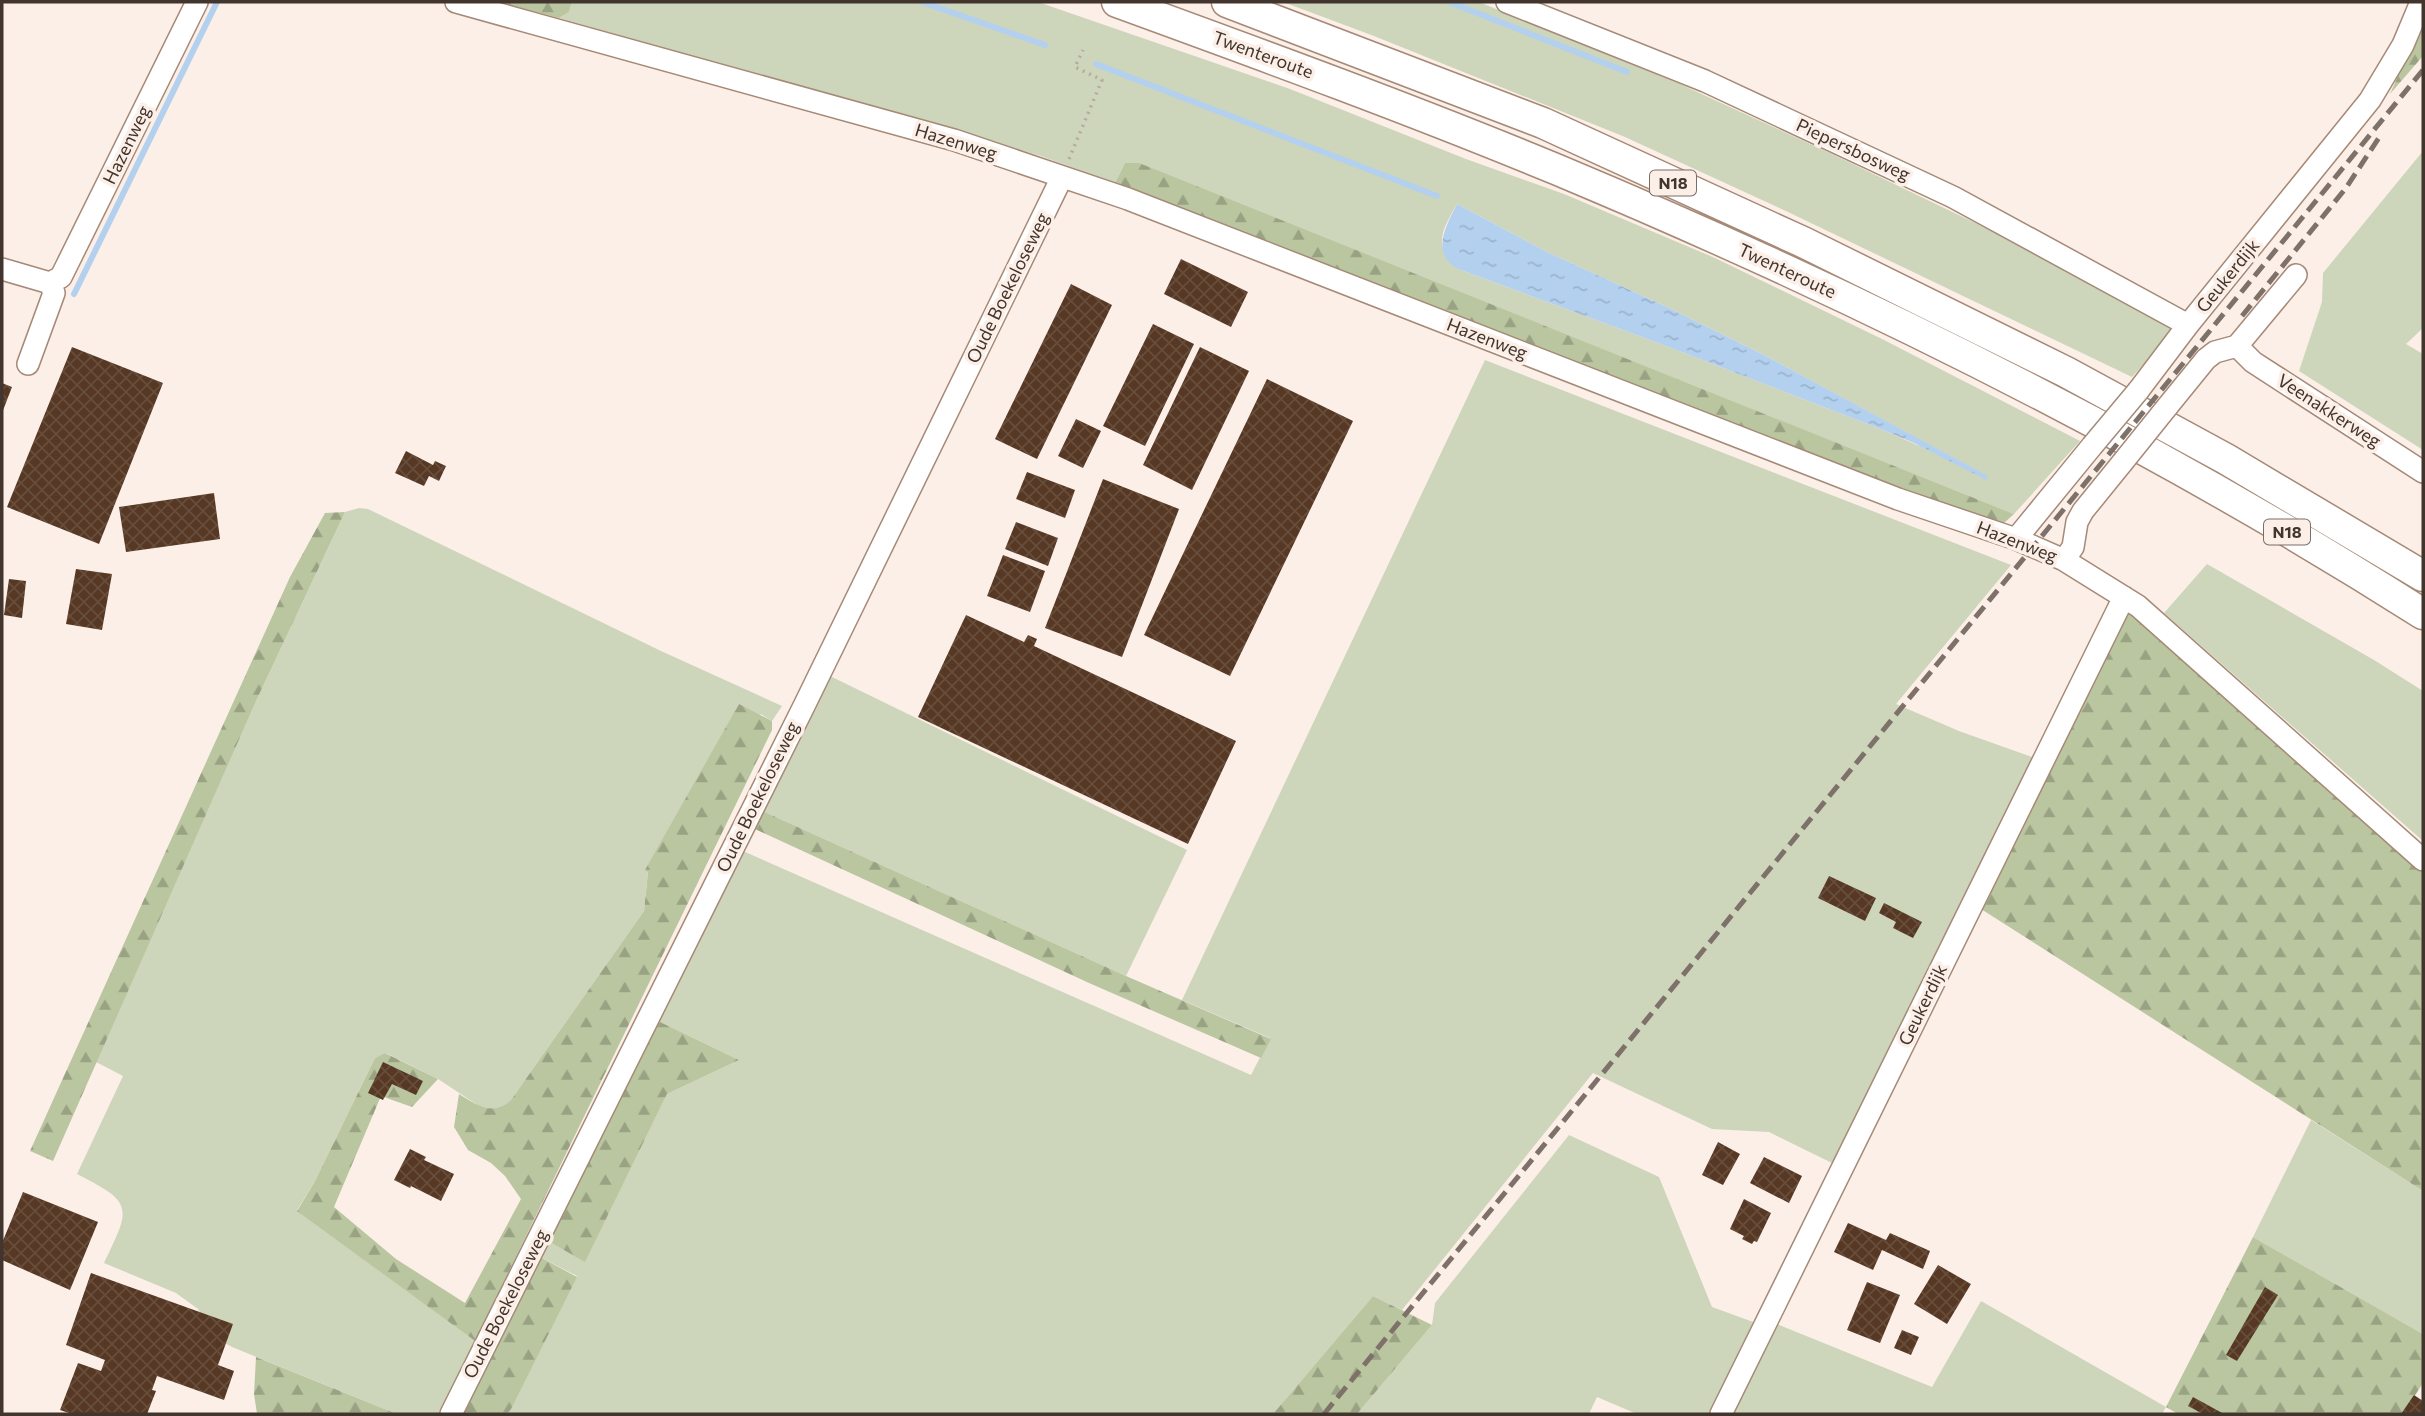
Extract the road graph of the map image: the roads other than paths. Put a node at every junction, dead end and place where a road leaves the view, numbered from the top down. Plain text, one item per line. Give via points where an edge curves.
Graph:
1 (197, 2) edge
2 (456, 2) edge
3 (1117, 2) edge
4 (1227, 2) edge
5 (1507, 2) edge
6 (2421, 2) edge
7 (1062, 177) junction
8 (2, 269) edge
9 (2296, 275) dead end
10 (50, 283) junction
11 (2188, 325) junction
12 (2237, 346) junction
13 (28, 364) dead end
14 (2423, 471) edge
15 (2016, 539) junction
16 (2064, 560) junction
17 (2423, 576) edge
18 (2124, 597) junction
19 (2423, 614) edge
20 (2423, 860) edge
21 (451, 1414) edge
22 (1721, 1414) edge

1 - 10 street, Hazenweg via 74,253 61,277
2 - 7 street, Hazenweg via 954,140
3 - 19 highway, Twenteroute / N18 via 1457,129 1793,273 2199,480
4 - 17 highway, Twenteroute / N18 via 1542,123 1805,243 2066,372 2226,459
5 - 11 street, Piepersbosweg via 1704,81 1953,197
6 - 11 street, Geukerdijk via 2403,45 2370,100
7 - 15 street, Hazenweg via 1898,499
7 - 21 street, Oude Boekeloseweg
8 - 10 street
9 - 12 street
10 - 13 street via 54,293
11 - 15 street, Geukerdijk, bridge
12 - 14 street, Veenakkerweg via 2253,362
12 - 16 street, bridge via 2206,359 2166,407 2083,510 2073,547
15 - 16 street, Hazenweg
16 - 18 street, Hazenweg
18 - 20 street, Hazenweg
18 - 22 street, Geukerdijk

